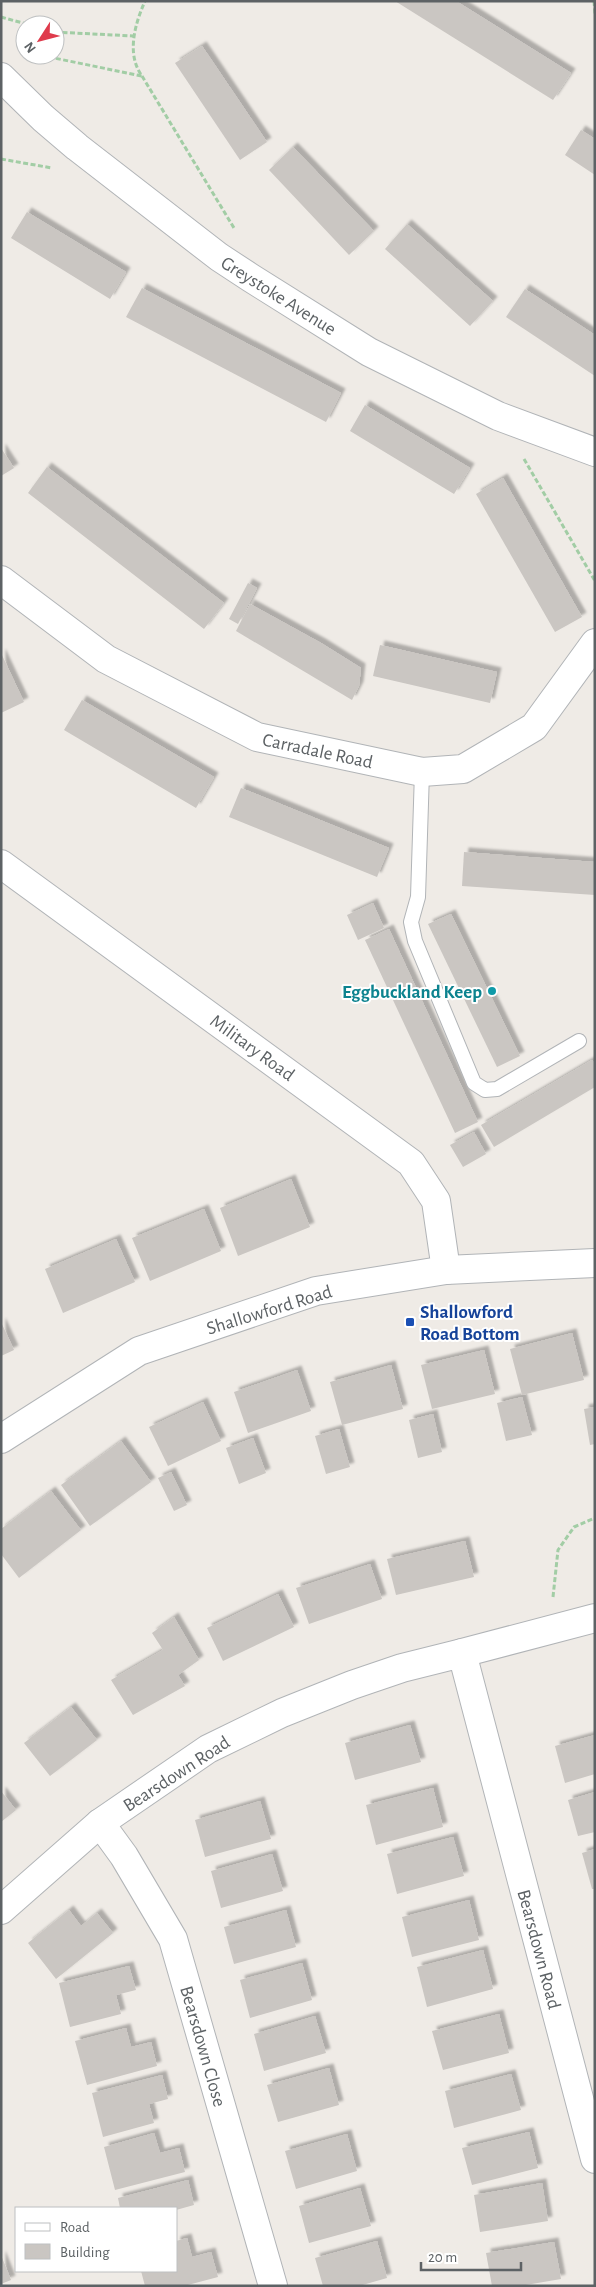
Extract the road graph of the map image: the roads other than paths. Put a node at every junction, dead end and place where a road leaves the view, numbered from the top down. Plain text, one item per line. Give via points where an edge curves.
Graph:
1 (1, 77) edge
2 (595, 452) edge
3 (1, 580) edge
4 (595, 643) edge
5 (422, 772) junction
6 (1, 864) edge
7 (579, 1041) dead end
8 (595, 1263) edge
9 (446, 1270) junction
10 (1, 1439) edge
11 (595, 1618) edge
12 (462, 1653) junction
13 (100, 1823) junction
14 (1, 1910) edge
15 (595, 2159) edge
16 (273, 2286) edge

1 - 2 street, Greystoke Avenue via 77,148 219,257 369,352 498,416
3 - 5 street, Carradale Road via 106,659 257,737
4 - 5 street, Carradale Road via 534,727 463,769
5 - 7 lane via 418,897 411,922 415,941 474,1083 485,1090 497,1089
6 - 9 street, Military Road via 411,1163 436,1201
8 - 9 street, Shallowford Road
9 - 10 street, Shallowford Road via 316,1291 139,1352
11 - 12 street, Bearsdown Road
12 - 13 street, Bearsdown Road via 402,1668 282,1712 208,1749
12 - 15 street, Bearsdown Road
13 - 14 street, Bearsdown Road
13 - 16 street, Bearsdown Close via 124,1856 173,1939

